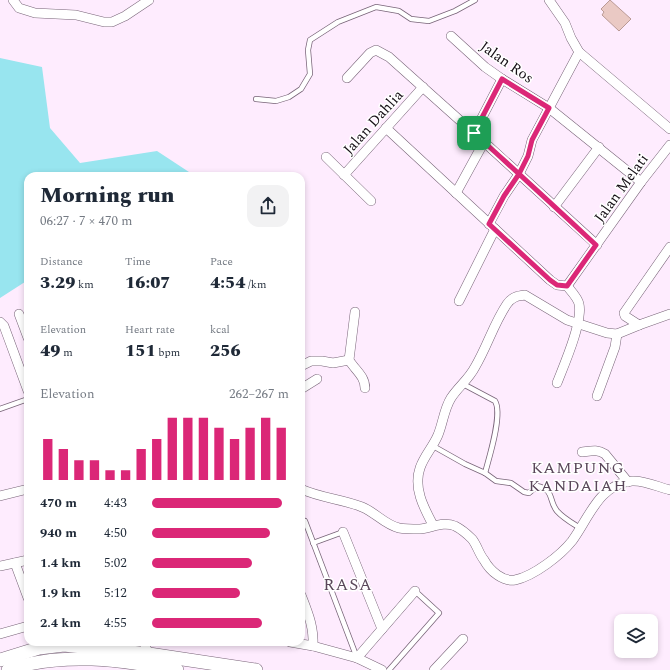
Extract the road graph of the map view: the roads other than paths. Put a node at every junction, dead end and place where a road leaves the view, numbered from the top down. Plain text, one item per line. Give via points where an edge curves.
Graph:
1 (13, 0) edge
2 (149, 0) edge
3 (475, 0) edge
4 (549, 0) edge
5 (451, 36) dead end
6 (579, 52) junction
7 (347, 78) dead end
8 (502, 79) junction
9 (423, 87) junction
10 (256, 99) dead end
11 (549, 108) junction
12 (386, 128) junction
13 (670, 129) edge
14 (474, 133) junction
15 (484, 142) junction
16 (670, 145) edge
17 (599, 147) junction
18 (326, 157) dead end
19 (519, 174) junction
20 (344, 175) junction
21 (641, 182) junction
22 (456, 193) junction
23 (371, 201) dead end
24 (554, 207) junction
25 (492, 226) junction
26 (596, 245) junction
27 (670, 247) edge
28 (567, 286) junction
29 (459, 301) dead end
30 (354, 312) dead end
31 (19, 314) dead end
32 (670, 314) edge
33 (577, 323) junction
34 (2, 324) edge
35 (639, 325) junction
36 (24, 327) edge
37 (618, 334) junction
38 (349, 360) junction
39 (305, 364) edge
40 (317, 379) dead end
41 (24, 381) edge
42 (557, 383) dead end
43 (463, 384) junction
44 (305, 386) edge
45 (365, 388) dead end
46 (597, 396) dead end
47 (24, 400) edge
48 (0, 409) edge
49 (433, 446) junction
50 (582, 452) dead end
51 (485, 473) junction
52 (628, 482) junction
53 (24, 490) edge
54 (670, 490) edge
55 (305, 492) edge
56 (0, 496) edge
57 (305, 522) edge
58 (433, 525) junction
59 (580, 528) junction
60 (343, 532) joint
61 (313, 543) junction
62 (24, 561) edge
63 (15, 563) junction
64 (0, 566) edge
65 (24, 587) edge
66 (415, 591) joint
67 (305, 606) edge
68 (24, 627) edge
69 (382, 629) junction
70 (0, 634) edge
71 (463, 639) dead end
72 (305, 645) edge
73 (56, 646) edge
74 (76, 646) edge
75 (104, 646) edge
76 (313, 646) junction
77 (100, 648) junction
78 (148, 654) edge
79 (357, 658) junction
80 (0, 660) edge
81 (8, 670) edge
82 (177, 670) edge
83 (256, 670) edge
84 (382, 670) edge
85 (388, 670) edge
86 (434, 670) edge

1 - 2 street via 19,8 35,13 76,15 104,22 112,22 125,16
3 - 10 lane via 429,21 411,18 399,11 376,7 338,22 310,40 310,74 301,89 289,97 276,101
4 - 6 street via 565,23
5 - 8 street, Jalan Ros
6 - 11 street
6 - 13 street
7 - 9 street via 370,53 376,50 389,57
8 - 11 street, Jalan Ros
8 - 14 street
9 - 12 street, Jalan Dahlia
9 - 14 street
11 - 17 street, Jalan Ros
11 - 19 street via 532,140
12 - 20 street, Jalan Dahlia
12 - 22 street
14 - 15 street
15 - 19 street
15 - 22 street
16 - 21 street, Jalan Melati
17 - 21 street, Jalan Ros
17 - 24 street
18 - 20 street
19 - 24 street
19 - 25 street via 504,196
20 - 23 street
21 - 26 street, Jalan Melati
22 - 25 street
24 - 26 street
25 - 28 street via 550,280 557,285
25 - 29 street
26 - 28 street, Jalan Melati
27 - 35 street via 624,313
28 - 33 street via 579,303
30 - 38 street
31 - 36 street
32 - 35 street
33 - 37 street
33 - 42 street
33 - 43 street via 567,320 526,295 513,298 507,304 474,369
34 - 41 street
35 - 37 street
37 - 46 street via 616,347
38 - 39 street via 334,363 311,361
38 - 45 street via 363,377
40 - 44 street
43 - 49 street via 450,400
43 - 51 lane via 495,401 496,404 496,430
47 - 48 lane
49 - 51 lane
49 - 58 street via 420,468 418,479 422,505
50 - 52 street via 595,450 606,454
51 - 59 lane via 496,481 511,483 527,493 537,486 546,489 551,494 557,511
52 - 54 street
52 - 59 street via 618,484 606,492 596,502
53 - 56 street
55 - 58 street via 362,507 397,527 420,529
57 - 61 lane
58 - 59 street via 445,524 463,531 493,572 502,578 514,580 528,575 556,556 572,541
60 - 61 lane
60 - 69 street
61 - 79 lane
62 - 63 street
63 - 64 street
63 - 65 street
66 - 69 street
66 - 85 lane via 438,613
67 - 76 street via 314,633
68 - 70 street
69 - 79 street
71 - 86 street
72 - 76 street
73 - 80 main road via 39,648
74 - 77 main road
75 - 77 main road
76 - 79 street
77 - 78 main road
78 - 81 main road via 54,660
78 - 82 main road
78 - 83 main road
79 - 84 street

